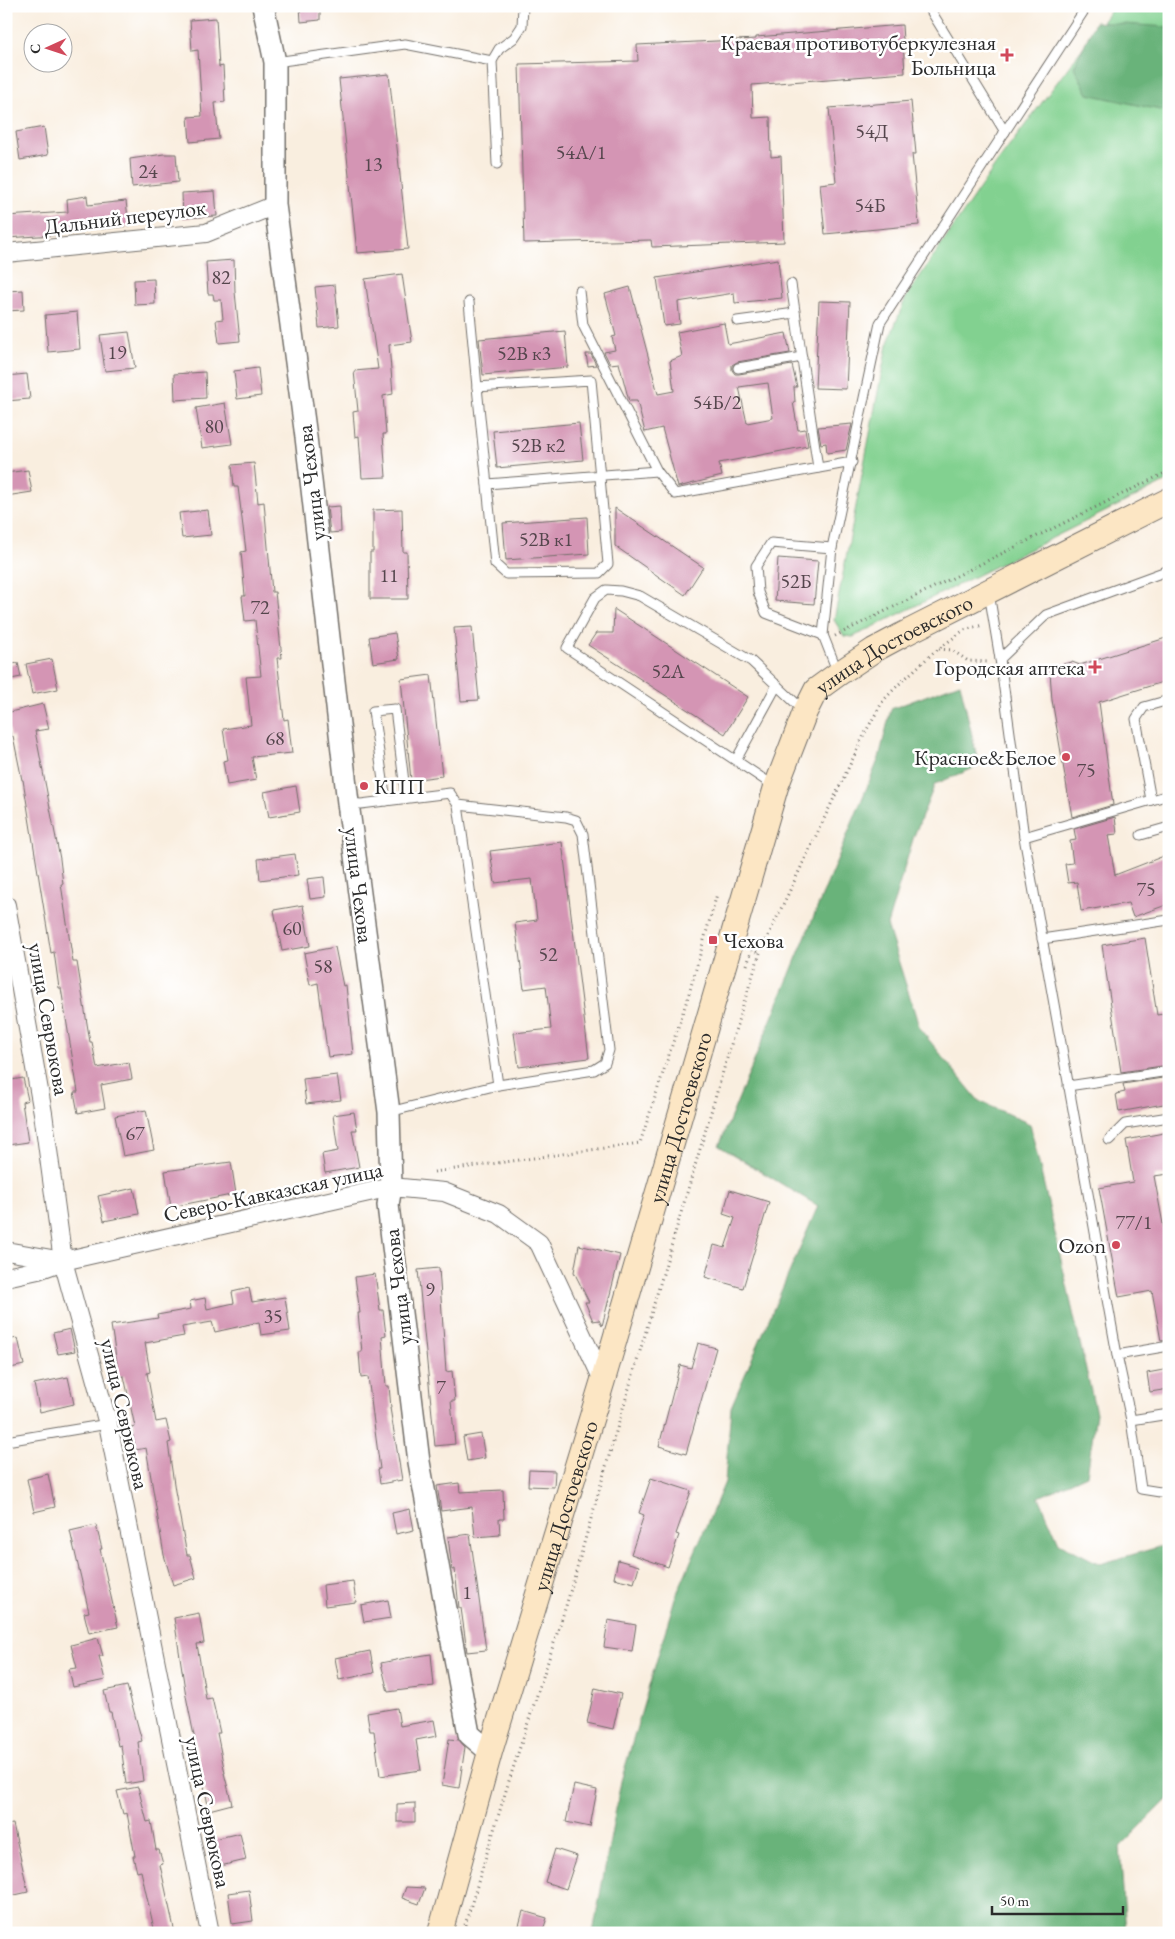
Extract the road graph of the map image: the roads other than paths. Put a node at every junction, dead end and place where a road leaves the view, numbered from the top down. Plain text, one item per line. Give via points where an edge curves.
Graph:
1 (263, 6) edge
2 (523, 6) edge
3 (928, 6) edge
4 (1087, 6) edge
5 (492, 61) junction
6 (275, 62) junction
7 (1005, 132) junction
8 (497, 164) dead end
9 (275, 205) junction
10 (6, 253) edge
11 (791, 284) dead end
12 (579, 291) dead end
13 (469, 302) dead end
14 (795, 313) junction
15 (736, 322) dead end
16 (802, 356) junction
17 (738, 368) dead end
18 (477, 387) junction
19 (852, 462) junction
20 (818, 468) junction
21 (657, 471) junction
22 (600, 475) junction
23 (487, 484) junction
24 (1169, 500) edge
25 (832, 548) junction
26 (1169, 570) edge
27 (988, 590) junction
28 (824, 638) junction
29 (1000, 659) junction
30 (838, 674) junction
31 (777, 685) junction
32 (1169, 700) edge
33 (805, 712) junction
34 (736, 760) junction
35 (776, 788) junction
36 (1169, 795) edge
37 (406, 798) junction
38 (1151, 800) junction
39 (386, 801) junction
40 (348, 803) junction
41 (458, 805) junction
42 (1169, 827) edge
43 (1141, 835) dead end
44 (1024, 837) junction
45 (6, 905) edge
46 (1169, 920) edge
47 (1042, 939) junction
48 (1169, 1071) edge
49 (498, 1085) junction
50 (1068, 1086) junction
51 (389, 1112) junction
52 (1169, 1116) edge
53 (1109, 1140) dead end
54 (391, 1187) junction
55 (6, 1251) edge
56 (64, 1261) junction
57 (6, 1277) edge
58 (1169, 1346) edge
59 (1117, 1355) junction
60 (603, 1380) junction
61 (1169, 1414) edge
62 (1132, 1420) junction
63 (108, 1424) junction
64 (6, 1441) edge
65 (1169, 1490) edge
66 (490, 1752) junction
67 (210, 1933) edge
68 (440, 1933) edge

1 - 6 street, улица Чехова
2 - 5 lane via 522,26 514,38 499,48
3 - 7 lane
4 - 7 lane
5 - 6 lane via 405,44
5 - 8 lane
6 - 9 street, улица Чехова
7 - 19 lane via 880,323
9 - 10 street, Дальний переулок via 206,233
9 - 40 street, улица Чехова via 306,437
11 - 14 lane
12 - 21 lane via 583,325
13 - 18 lane
14 - 15 lane
14 - 16 lane
16 - 17 lane
16 - 20 lane
18 - 22 lane via 591,380
18 - 23 lane
19 - 20 lane
19 - 25 lane
20 - 21 lane via 675,494
21 - 22 lane
22 - 23 lane
22 - 23 lane via 608,564 599,573 506,574 495,564
24 - 27 main road, улица Достоевского
25 - 28 lane
25 - 28 lane via 771,543 756,566 758,592 766,613
26 - 29 lane via 1046,614
27 - 29 lane
27 - 30 main road, улица Достоевского via 874,650
28 - 30 lane
29 - 44 lane
30 - 33 main road, улица Достоевского via 816,690
31 - 33 lane
31 - 34 lane
31 - 34 lane via 751,661 640,596 621,591 606,590 595,598 567,648
32 - 38 lane via 1144,707 1136,719
33 - 35 main road, улица Достоевского
34 - 35 lane
35 - 60 main road, улица Достоевского
36 - 38 lane
37 - 39 lane
37 - 39 lane via 395,709 373,711
37 - 41 lane via 450,792
38 - 44 lane
39 - 40 lane
40 - 51 street, улица Чехова
41 - 49 lane
41 - 49 lane via 566,816 576,820 583,834 609,1050 605,1063 594,1070
42 - 43 lane
44 - 47 lane
45 - 56 street, улица Севрюкова via 43,1113
46 - 47 lane
47 - 50 lane
48 - 50 lane
49 - 51 lane
50 - 59 lane
51 - 54 street, улица Чехова
52 - 53 lane via 1125,1124
54 - 56 street, Северо-Кавказская улица
54 - 60 street, Северо-Кавказская улица via 444,1192 499,1214 540,1243
54 - 66 street, улица Чехова via 388,1205 419,1462 469,1734
55 - 56 street
56 - 57 street, Северо-Кавказская улица
56 - 63 street, улица Севрюкова
58 - 59 lane
59 - 62 lane
60 - 66 main road, улица Достоевского
61 - 62 lane
62 - 65 lane via 1141,1489
63 - 64 lane
63 - 67 street, улица Севрюкова
66 - 68 main road, улица Достоевского

